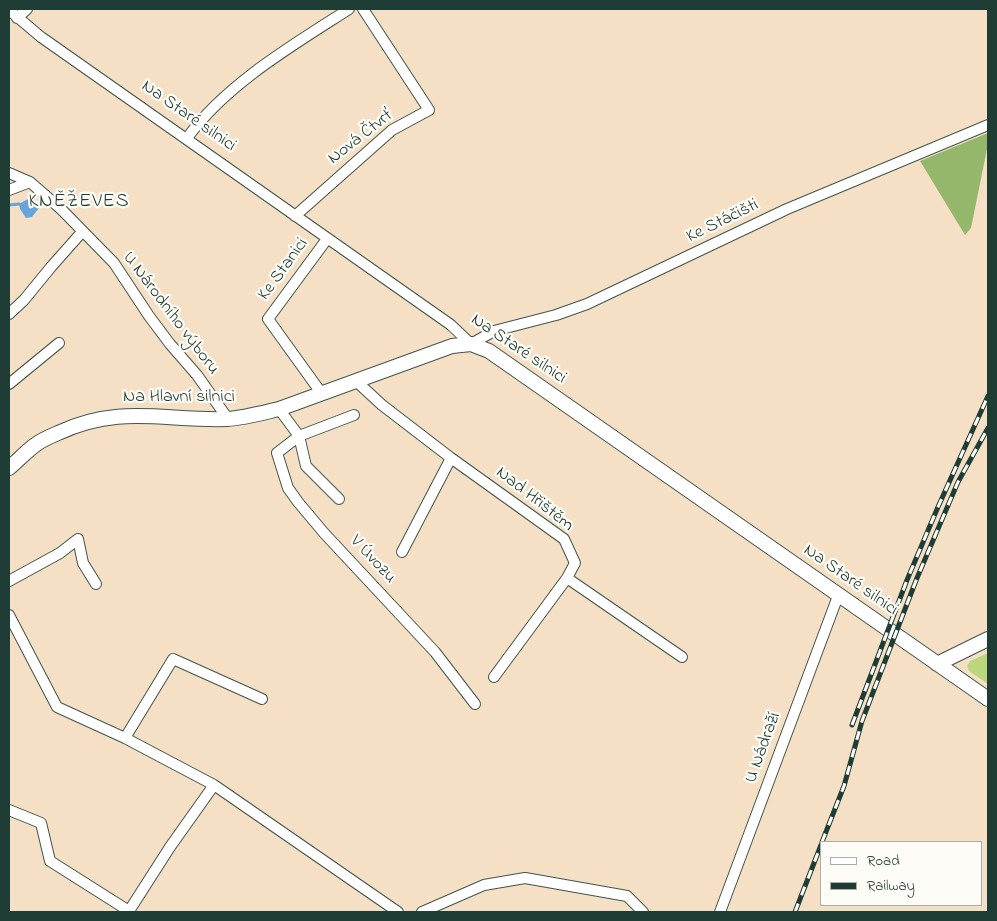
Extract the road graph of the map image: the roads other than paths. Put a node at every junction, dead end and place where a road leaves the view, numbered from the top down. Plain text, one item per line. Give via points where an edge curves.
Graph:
1 (27, 9) edge
2 (349, 9) edge
3 (363, 9) edge
4 (9, 10) edge
5 (17, 18) junction
6 (988, 125) edge
7 (187, 138) junction
8 (9, 173) edge
9 (30, 182) junction
10 (9, 190) edge
11 (295, 216) junction
12 (82, 232) junction
13 (327, 239) junction
14 (9, 314) edge
15 (59, 343) dead end
16 (471, 344) junction
17 (10, 380) edge
18 (356, 381) junction
19 (322, 394) junction
20 (279, 409) junction
21 (354, 415) dead end
22 (228, 419) junction
23 (299, 436) junction
24 (451, 458) junction
25 (9, 468) edge
26 (339, 499) dead end
27 (402, 552) dead end
28 (567, 578) junction
29 (9, 581) edge
30 (96, 584) dead end
31 (838, 596) junction
32 (9, 616) edge
33 (988, 639) edge
34 (682, 657) dead end
35 (937, 664) junction
36 (494, 677) dead end
37 (262, 699) dead end
38 (988, 699) edge
39 (475, 704) dead end
40 (125, 738) junction
41 (214, 785) junction
42 (9, 810) edge
43 (398, 912) edge
44 (422, 912) edge
45 (643, 912) edge
46 (720, 912) edge

1 - 5 street
2 - 7 street via 284,50 227,95 199,121
3 - 11 street, Nová Čtvrť via 429,110 392,130
4 - 5 street, Na Staré silnici
5 - 7 street, Na Staré silnici
6 - 16 street, Ke Stáčišti via 787,209 587,304 494,331
7 - 11 street, Na Staré silnici
8 - 9 street, U Národního výboru
9 - 10 street
9 - 12 street, U Národního výboru
11 - 13 street, Na Staré silnici
12 - 14 street
12 - 22 street, U Národního výboru via 114,263 149,316
13 - 16 street, Na Staré silnici via 451,326
13 - 19 street, Ke Stanici via 268,319
15 - 17 street
16 - 18 street, Na Hlavní silnici via 446,348
16 - 31 street, Na Staré silnici via 489,351
18 - 19 street, Na Hlavní silnici
18 - 24 street, Nad Hřištěm
19 - 20 street, Na Hlavní silnici
20 - 22 street, Na Hlavní silnici
20 - 23 street
21 - 23 street
22 - 25 street, Na Hlavní silnici via 136,415 96,419 39,442
23 - 26 street via 306,466
23 - 39 street, V Úvozu via 277,453 288,488 324,533 434,652
24 - 27 street
24 - 28 street, Nad Hřištěm via 564,539 575,563
28 - 34 street
28 - 36 street, Nad Hřištěm
29 - 30 street via 60,553 78,539 83,563
31 - 35 street, Na Staré silnici
31 - 46 street, U Nádraží
32 - 40 street via 57,707
33 - 35 street
35 - 38 street, Na Staré silnici
37 - 40 street via 173,658
40 - 41 street
41 - 42 street via 129,911 50,861 41,823
41 - 43 street
44 - 45 street via 484,885 525,878 627,896

